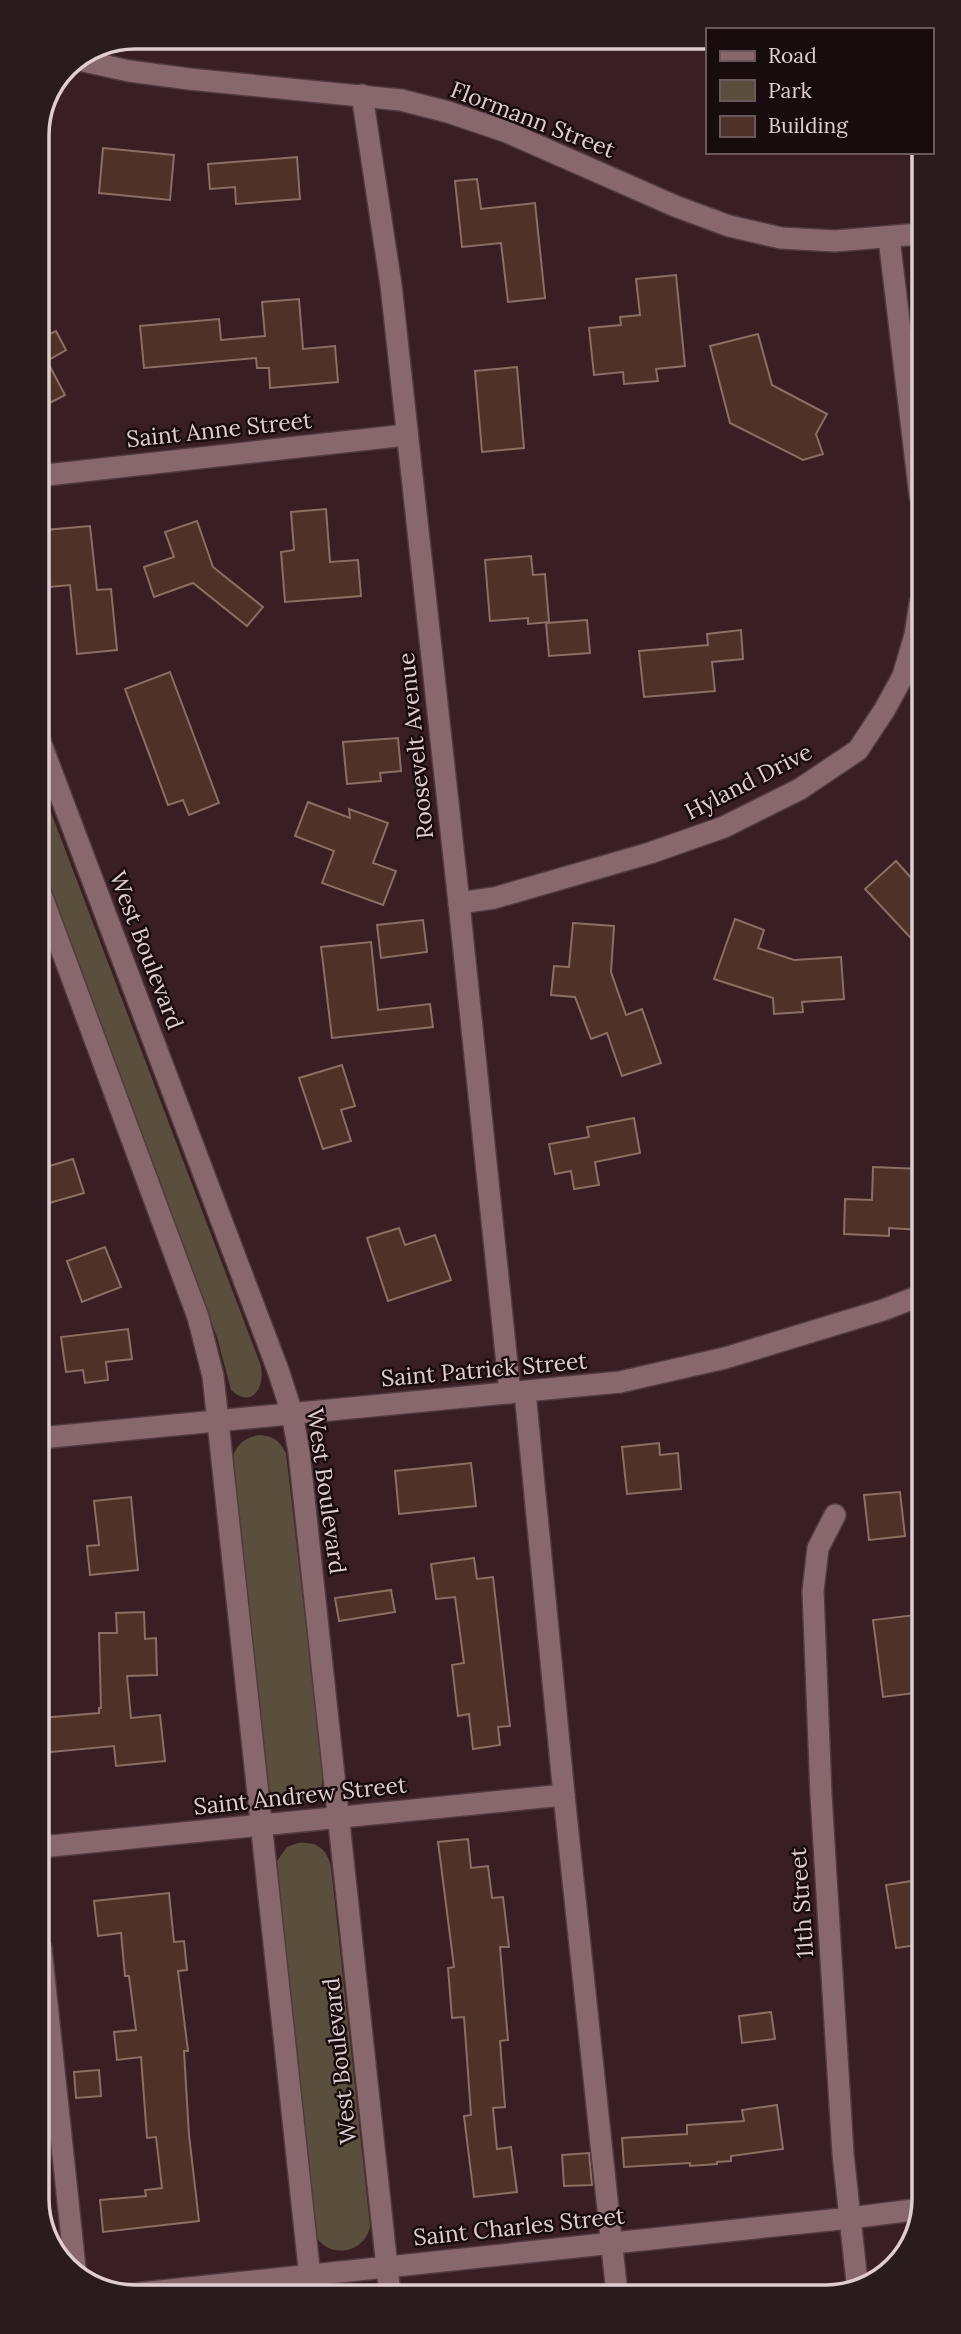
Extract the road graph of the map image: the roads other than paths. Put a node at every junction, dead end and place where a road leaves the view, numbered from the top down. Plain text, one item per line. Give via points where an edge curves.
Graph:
1 (90, 62) edge
2 (362, 95) junction
3 (912, 235) edge
4 (889, 238) junction
5 (912, 429) edge
6 (406, 435) junction
7 (49, 475) edge
8 (912, 646) edge
9 (49, 765) edge
10 (459, 903) junction
11 (49, 938) edge
12 (912, 1299) edge
13 (518, 1393) junction
14 (292, 1413) junction
15 (219, 1421) junction
16 (49, 1437) edge
17 (835, 1515) dead end
18 (564, 1795) junction
19 (340, 1817) junction
20 (260, 1825) junction
21 (49, 1846) edge
22 (49, 2078) edge
23 (911, 2210) edge
24 (850, 2218) junction
25 (611, 2243) junction
26 (74, 2260) edge
27 (387, 2267) junction
28 (857, 2279) edge
29 (311, 2285) edge
30 (315, 2285) edge
31 (389, 2285) edge
32 (616, 2285) edge

1 - 2 street, Flormann Street via 189,79
2 - 4 street, Flormann Street via 401,100 507,132 729,226 781,238
2 - 6 street, Roosevelt Avenue via 391,285
3 - 4 street, Flormann Street
4 - 5 street
6 - 7 street, Saint Anne Street
6 - 10 street, Roosevelt Avenue
8 - 10 street, Hyland Drive via 904,676 858,750 800,789 724,827 650,853 494,898
9 - 14 street, West Boulevard
10 - 13 street, Roosevelt Avenue
11 - 15 street via 198,1317
12 - 13 street, Saint Patrick Street via 677,1371
13 - 14 street, Saint Patrick Street
13 - 18 street, Roosevelt Avenue
14 - 15 street, Saint Patrick Street
14 - 19 street, West Boulevard
15 - 16 street, Saint Patrick Street
15 - 20 street
17 - 24 street, 11th Street via 818,1548 813,1591 821,1796
18 - 19 street, Saint Andrew Street
18 - 25 street, Roosevelt Avenue
19 - 20 street, Saint Andrew Street
19 - 27 street, West Boulevard
20 - 21 street, Saint Andrew Street
20 - 29 street
22 - 26 street
23 - 24 street, Saint Charles Street
24 - 25 street, Saint Charles Street
24 - 28 street, 11th Street
25 - 27 street, Saint Charles Street
25 - 32 street, Roosevelt Avenue
27 - 30 street, Saint Charles Street
27 - 31 street, West Boulevard

